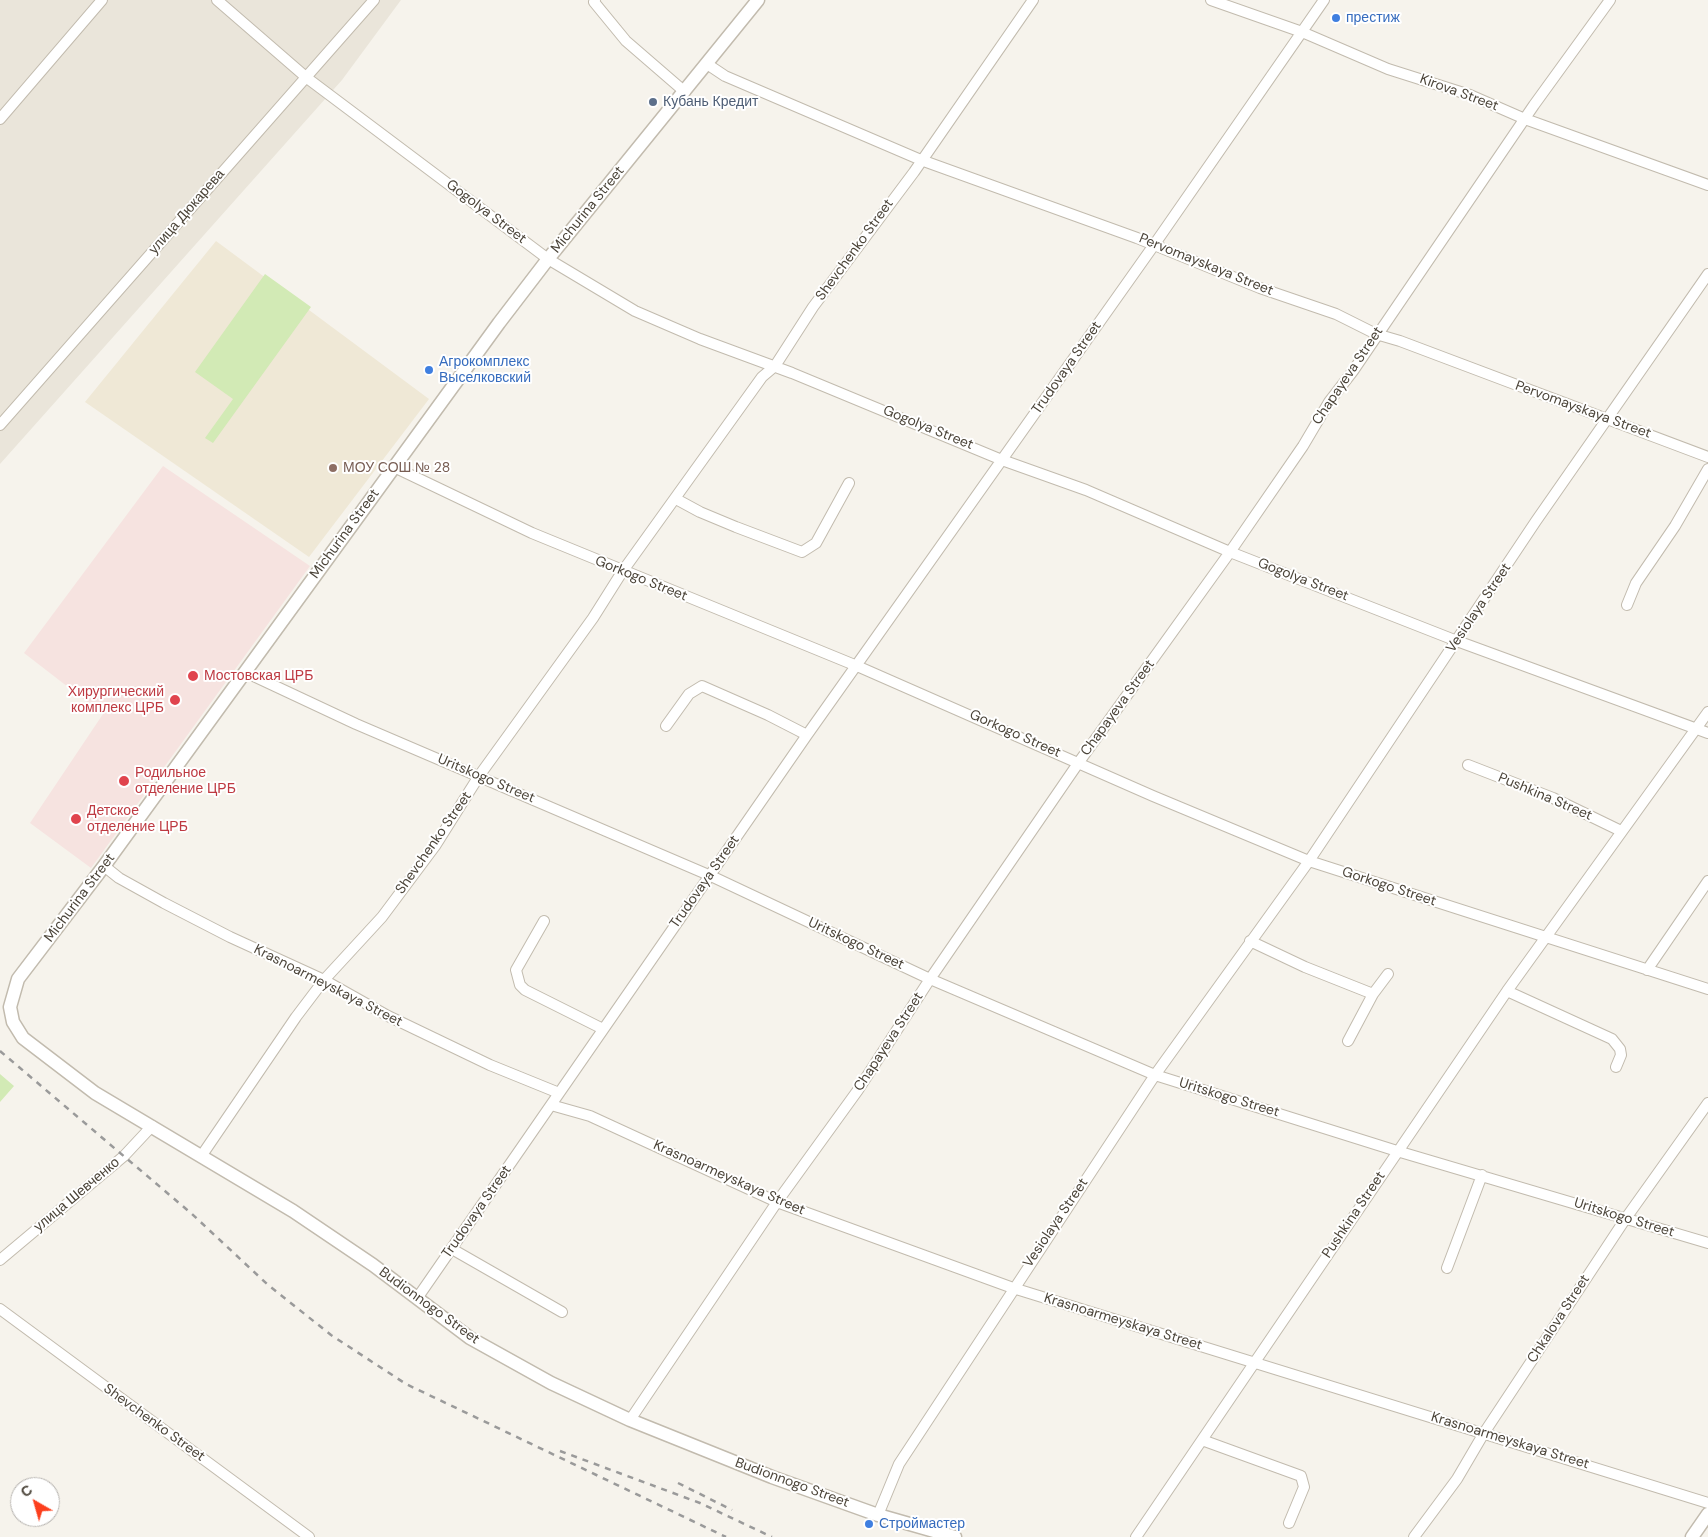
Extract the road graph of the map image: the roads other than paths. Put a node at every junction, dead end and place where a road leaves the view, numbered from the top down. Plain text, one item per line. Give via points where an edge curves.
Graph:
1 (102, 0) edge
2 (217, 0) edge
3 (374, 0) edge
4 (758, 0) edge
5 (1033, 0) edge
6 (1210, 0) edge
7 (1324, 0) edge
8 (1610, 0) edge
9 (594, 1) edge
10 (1302, 32) junction
11 (707, 64) junction
12 (307, 78) junction
13 (685, 92) junction
14 (0, 119) edge
15 (1525, 119) junction
16 (921, 160) junction
17 (1708, 185) edge
18 (1154, 245) junction
19 (548, 259) junction
20 (1708, 274) edge
21 (1376, 334) junction
22 (775, 366) junction
23 (1609, 419) junction
24 (0, 425) edge
25 (1708, 458) edge
26 (1002, 460) junction
27 (394, 467) junction
28 (1708, 469) edge
29 (849, 483) dead end
30 (676, 499) junction
31 (1230, 552) junction
32 (622, 572) junction
33 (1627, 605) dead end
34 (1457, 640) junction
35 (857, 666) junction
36 (245, 672) junction
37 (1708, 712) edge
38 (666, 726) dead end
39 (1695, 729) junction
40 (1708, 733) edge
41 (807, 735) junction
42 (1079, 762) junction
43 (1468, 765) dead end
44 (479, 776) junction
45 (1621, 831) junction
46 (1309, 861) junction
47 (104, 866) junction
48 (710, 876) junction
49 (1708, 881) edge
50 (544, 921) dead end
51 (1545, 938) junction
52 (1250, 941) junction
53 (1647, 970) junction
54 (1388, 974) dead end
55 (930, 979) junction
56 (324, 980) junction
57 (1708, 989) edge
58 (1507, 991) junction
59 (1373, 994) junction
60 (603, 1029) junction
61 (23, 1038) joint
62 (1348, 1041) dead end
63 (1616, 1067) dead end
64 (1155, 1075) junction
65 (559, 1093) junction
66 (1708, 1103) edge
67 (551, 1105) junction
68 (152, 1126) junction
69 (1397, 1151) junction
70 (202, 1155) junction
71 (1482, 1175) junction
72 (777, 1202) junction
73 (1626, 1218) junction
74 (1708, 1243) edge
75 (452, 1249) junction
76 (0, 1260) edge
77 (1448, 1268) dead end
78 (1013, 1288) junction
79 (418, 1297) junction
80 (0, 1309) edge
81 (562, 1312) dead end
82 (1256, 1363) junction
83 (630, 1420) junction
84 (1484, 1433) junction
85 (1202, 1440) junction
86 (1708, 1503) edge
87 (878, 1514) junction
88 (1708, 1514) edge
89 (1289, 1523) dead end
90 (309, 1537) edge
91 (955, 1537) edge
92 (1136, 1537) edge
93 (1414, 1537) edge
94 (1692, 1537) edge

1 - 14 street
2 - 12 street, Gogolya Street
3 - 12 street, улица Дюкарева
4 - 11 street, Michurina Street
5 - 16 street, Shevchenko Street
6 - 10 street, Kirova Street
7 - 10 street, Trudovaya Street
8 - 15 street, Chapayeva Street
9 - 13 street via 626,41
10 - 15 street, Kirova Street
10 - 18 street, Trudovaya Street
11 - 13 street, Michurina Street
11 - 16 street, Pervomayskaya Street via 725,76
12 - 19 street, Gogolya Street
12 - 24 street, улица Дюкарева
13 - 19 street, Michurina Street
15 - 17 street, Kirova Street
15 - 21 street, Chapayeva Street
16 - 18 street, Pervomayskaya Street
16 - 22 street, Shevchenko Street via 813,307
18 - 21 street, Pervomayskaya Street via 1260,288 1336,314
18 - 26 street, Trudovaya Street
19 - 22 street, Gogolya Street via 634,311
19 - 27 street, Michurina Street
20 - 23 street, Vesiolaya Street
21 - 23 street, Pervomayskaya Street
21 - 31 street, Chapayeva Street
22 - 26 street, Gogolya Street
22 - 30 street, Shevchenko Street via 762,377
23 - 25 street, Pervomayskaya Street
23 - 34 street, Vesiolaya Street
26 - 31 street, Gogolya Street via 1086,490
26 - 35 street, Trudovaya Street
27 - 32 street, Gorkogo Street
27 - 36 street, Michurina Street
28 - 33 street via 1675,526 1636,583
29 - 30 street via 816,543 802,552 700,512
30 - 32 street, Shevchenko Street
31 - 34 street, Gogolya Street
31 - 42 street, Chapayeva Street
32 - 35 street, Gorkogo Street
32 - 44 street, Shevchenko Street via 593,618
34 - 39 street, Gogolya Street
34 - 46 street, Vesiolaya Street
35 - 41 street, Trudovaya Street
35 - 42 street, Gorkogo Street
36 - 44 street, Uritskogo Street
36 - 47 street, Michurina Street
37 - 39 street, Pushkina Street
38 - 41 street via 689,694 702,686
39 - 40 street, Gogolya Street
39 - 45 street, Pushkina Street
41 - 48 street, Trudovaya Street
42 - 46 street, Gorkogo Street
42 - 55 street, Chapayeva Street
43 - 45 street, Pushkina Street via 1553,798
44 - 48 street, Uritskogo Street
44 - 56 street, Shevchenko Street via 435,846 382,917
45 - 51 street, Pushkina Street
46 - 51 street, Gorkogo Street
46 - 52 street, Vesiolaya Street
47 - 56 street, Krasnoarmeyskaya Street via 118,878 189,916
47 - 61 street, Michurina Street via 18,979 10,1007 13,1022
48 - 55 street, Uritskogo Street
48 - 60 street, Trudovaya Street
49 - 53 street
50 - 60 street via 516,970 520,985
51 - 53 street, Gorkogo Street
51 - 58 street, Pushkina Street
52 - 59 street
52 - 64 street, Vesiolaya Street
53 - 57 street, Gorkogo Street
54 - 59 street
55 - 64 street, Uritskogo Street
55 - 72 street, Chapayeva Street via 858,1090
56 - 65 street, Krasnoarmeyskaya Street via 490,1065
56 - 70 street, Shevchenko Street
58 - 63 street via 1612,1039 1621,1055
58 - 69 street, Pushkina Street
59 - 62 street
60 - 65 street, Trudovaya Street
61 - 68 street, Budionnogo Street via 95,1094
64 - 69 street, Uritskogo Street
64 - 78 street, Vesiolaya Street
65 - 67 street, Trudovaya Street
66 - 73 street, Chkalova Street
67 - 72 street, Krasnoarmeyskaya Street via 590,1116
67 - 75 street, Trudovaya Street
68 - 70 street, Budionnogo Street
68 - 76 street, улица Шевченко via 124,1156
69 - 71 street, Uritskogo Street
69 - 82 street, Pushkina Street
70 - 79 street, Budionnogo Street via 293,1211
71 - 73 street, Uritskogo Street
71 - 77 street
72 - 78 street, Krasnoarmeyskaya Street
72 - 83 street, Chapayeva Street
73 - 74 street, Uritskogo Street
73 - 84 street, Chkalova Street
75 - 79 street, Trudovaya Street
75 - 81 street
78 - 82 street, Krasnoarmeyskaya Street
78 - 87 street, Vesiolaya Street via 899,1464
79 - 83 street, Budionnogo Street via 470,1338 551,1383
80 - 90 street, Shevchenko Street
82 - 84 street, Krasnoarmeyskaya Street
82 - 85 street, Pushkina Street
83 - 87 street, Budionnogo Street via 772,1477
84 - 86 street, Krasnoarmeyskaya Street
84 - 93 street, Chkalova Street via 1457,1479
85 - 89 street via 1301,1476 1304,1487
85 - 92 street, Pushkina Street
87 - 91 street, Budionnogo Street
88 - 94 street

